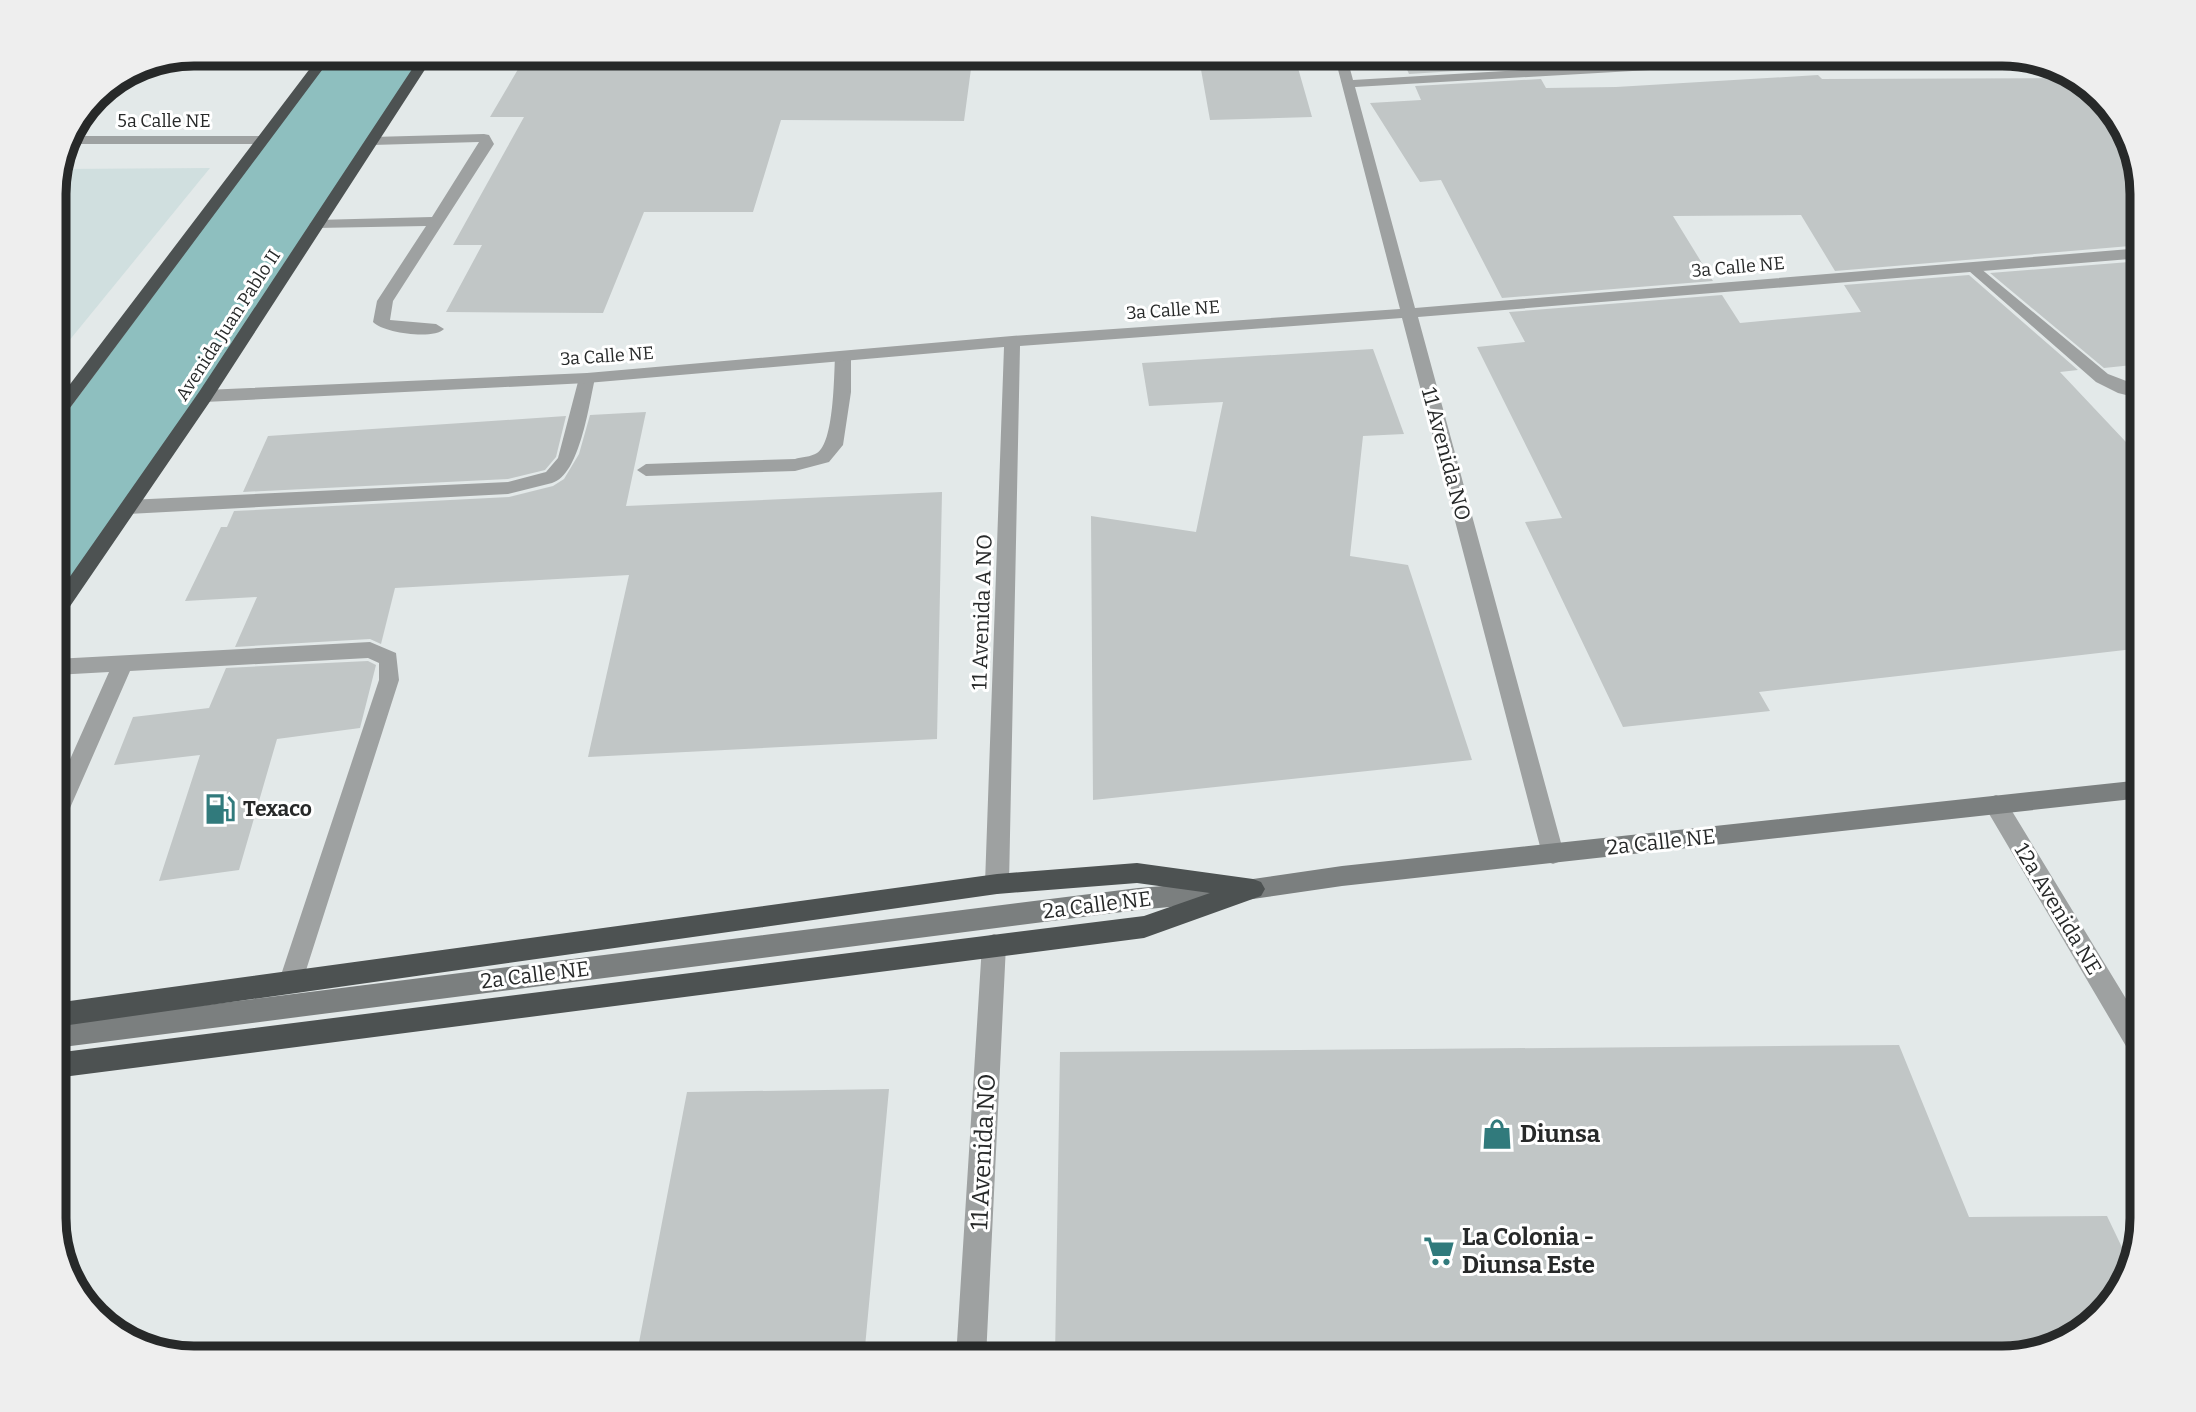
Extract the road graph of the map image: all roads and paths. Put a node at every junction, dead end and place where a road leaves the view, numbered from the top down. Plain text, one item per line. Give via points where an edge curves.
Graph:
1 (1343, 66) edge
2 (1642, 66) edge
3 (317, 67) edge
4 (421, 67) edge
5 (1347, 83) junction
6 (79, 140) edge
7 (263, 140) junction
8 (372, 141) junction
9 (435, 221) junction
10 (316, 224) junction
11 (2130, 254) edge
12 (1974, 268) junction
13 (1409, 313) junction
14 (436, 329) dead end
15 (1012, 341) junction
16 (843, 356) junction
17 (587, 378) junction
18 (2130, 390) edge
19 (205, 397) junction
20 (67, 400) edge
21 (646, 471) dead end
22 (128, 508) junction
23 (67, 596) edge
24 (123, 664) junction
25 (67, 666) edge
26 (67, 790) edge
27 (2130, 790) edge
28 (1996, 804) junction
29 (1553, 854) junction
30 (997, 884) junction
31 (1253, 889) junction
32 (994, 945) junction
33 (291, 981) junction
34 (67, 1013) edge
35 (2130, 1029) edge
36 (67, 1034) edge
37 (67, 1064) edge
38 (972, 1346) edge

1 - 5 street, 11 Avenida NO
2 - 5 street
3 - 7 highway
4 - 8 highway, Avenida Juan Pablo II
5 - 13 street, 11 Avenida NO
6 - 7 street, 5a Calle NE
7 - 20 highway
8 - 9 street via 484,138 487,144
8 - 10 highway, Avenida Juan Pablo II
9 - 10 street
9 - 14 street via 385,301 381,322
10 - 19 highway, Avenida Juan Pablo II
11 - 12 street, 3a Calle NE
12 - 13 street, 3a Calle NE
12 - 18 street via 2102,378
13 - 15 street, 3a Calle NE
13 - 29 street, 11 Avenida NO
15 - 16 street, 3a Calle NE
15 - 30 street, 11 Avenida A NO
16 - 17 street, 3a Calle NE
16 - 21 street via 834,445 823,458 795,465
17 - 19 street, 3a Calle NE
17 - 22 street via 566,460 552,477 508,488
19 - 22 highway, Avenida Juan Pablo II
22 - 23 highway, Avenida Juan Pablo II
24 - 25 street
24 - 26 street
24 - 33 street via 370,650 389,659 389,680
27 - 28 main road, 2a Calle NE
28 - 29 main road, 2a Calle NE
28 - 35 street, 12a Avenida NE
29 - 31 main road, 2a Calle NE
30 - 31 highway via 1137,873
30 - 33 highway
31 - 32 highway via 1144,927
31 - 36 main road, 2a Calle NE via 1138,899
32 - 37 highway
32 - 38 street, 11 Avenida NO
33 - 34 highway

